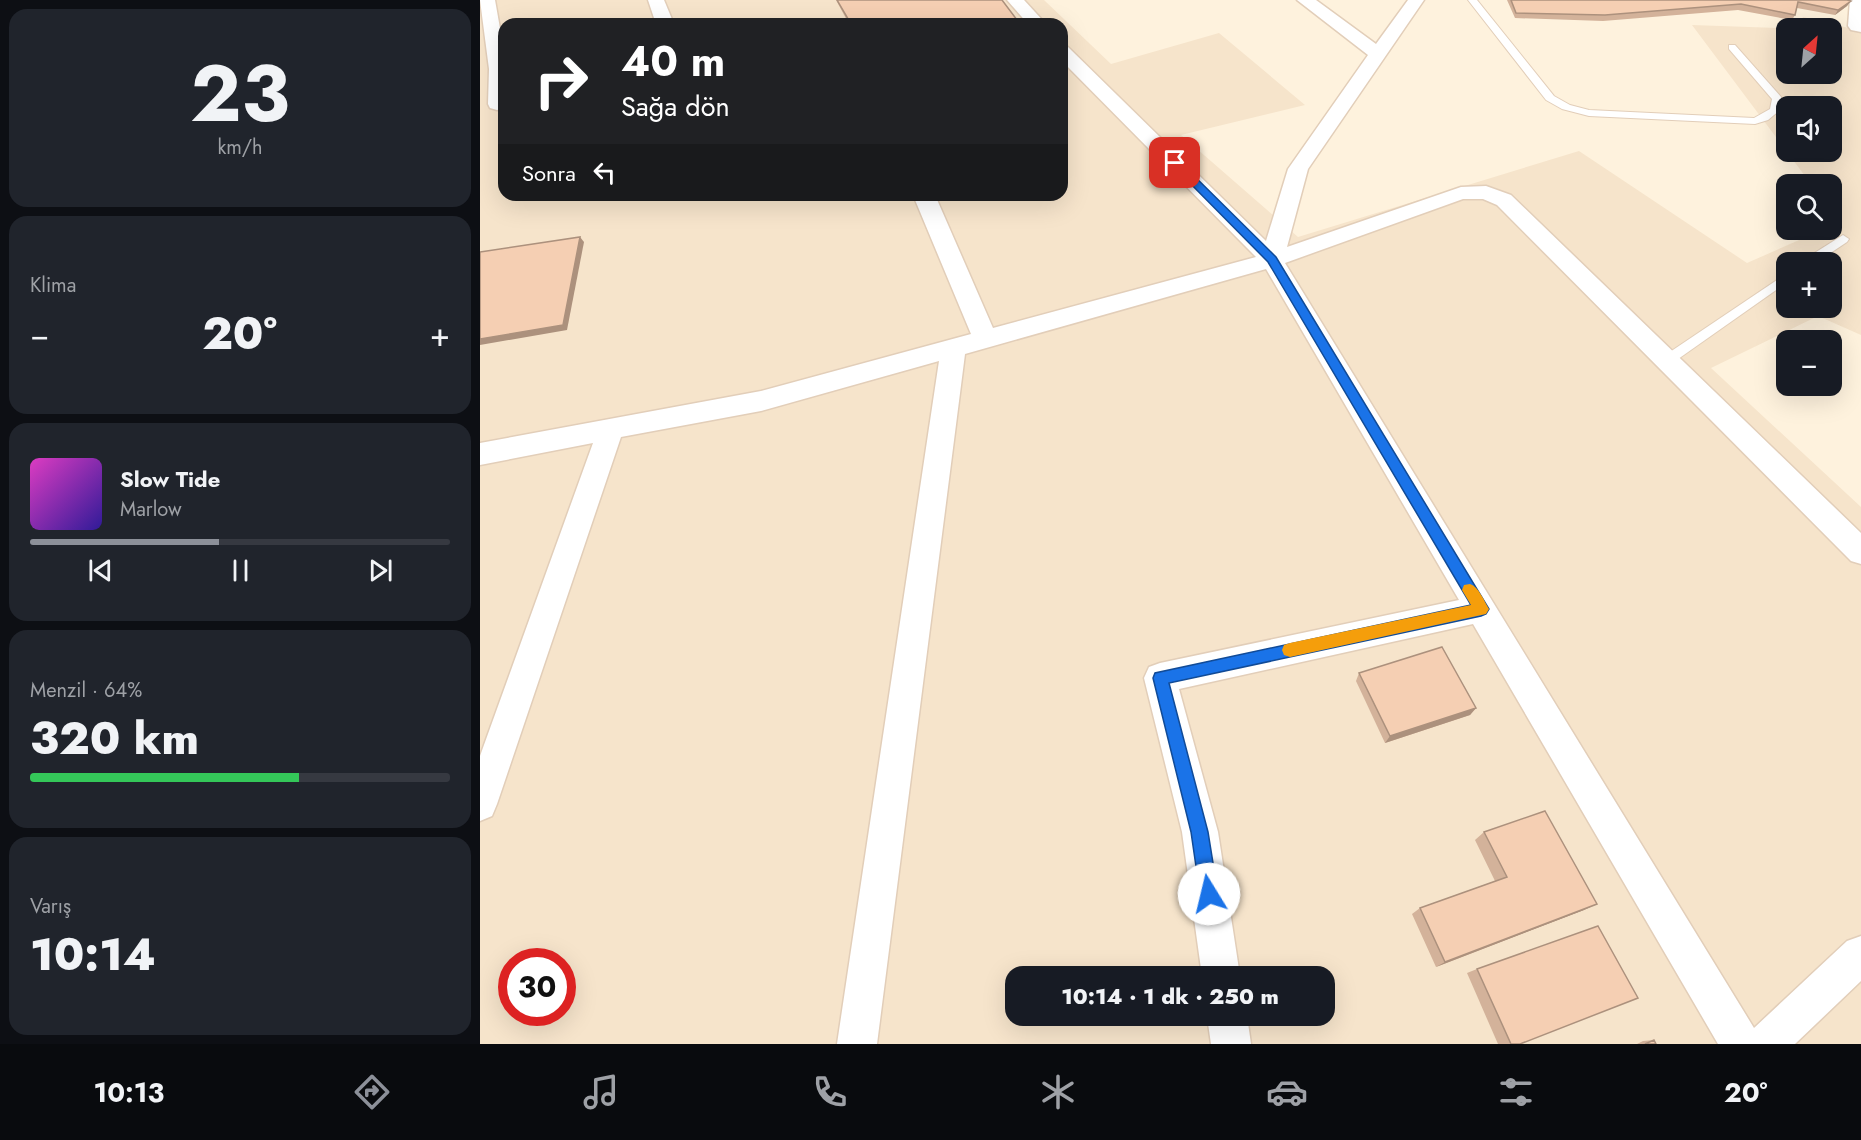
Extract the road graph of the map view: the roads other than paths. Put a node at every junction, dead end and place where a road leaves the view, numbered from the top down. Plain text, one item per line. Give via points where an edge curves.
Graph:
1 (487, 0) edge
2 (656, 0) edge
3 (1015, 0) edge
4 (1305, 0) edge
5 (1416, 0) edge
6 (1472, 0) edge
7 (1858, 0) edge
8 (663, 18) edge
9 (1032, 18) edge
10 (1861, 27) edge
11 (1732, 47) dead end
12 (1378, 54) junction
13 (1068, 57) edge
14 (494, 104) edge
15 (927, 201) edge
16 (1843, 239) dead end
17 (1824, 252) edge
18 (1272, 260) junction
19 (1776, 285) edge
20 (985, 339) junction
21 (953, 348) junction
22 (1666, 361) junction
23 (611, 429) junction
24 (480, 454) edge
25 (1861, 552) edge
26 (1481, 609) junction
27 (480, 804) edge
28 (1861, 955) edge
29 (1220, 966) edge
30 (1228, 1026) edge
31 (856, 1044) edge
32 (1231, 1044) edge
33 (1741, 1044) edge
34 (1766, 1044) edge

1 - 14 street via 498,69
2 - 8 street
3 - 9 street
4 - 12 street
5 - 12 street
6 - 11 lane via 1550,98 1589,113 1755,121 1764,118 1775,110 1777,99
7 - 10 street via 1857,26
12 - 18 street via 1298,169
13 - 18 street
15 - 20 street
16 - 17 lane
18 - 20 street
18 - 22 street via 1461,193 1486,192 1504,200
18 - 26 street
19 - 22 lane
20 - 21 street
21 - 23 street via 761,401
21 - 31 street
22 - 25 street
23 - 24 street
23 - 27 street
26 - 29 street via 1160,678 1200,832
26 - 33 street
28 - 34 street
30 - 32 street

